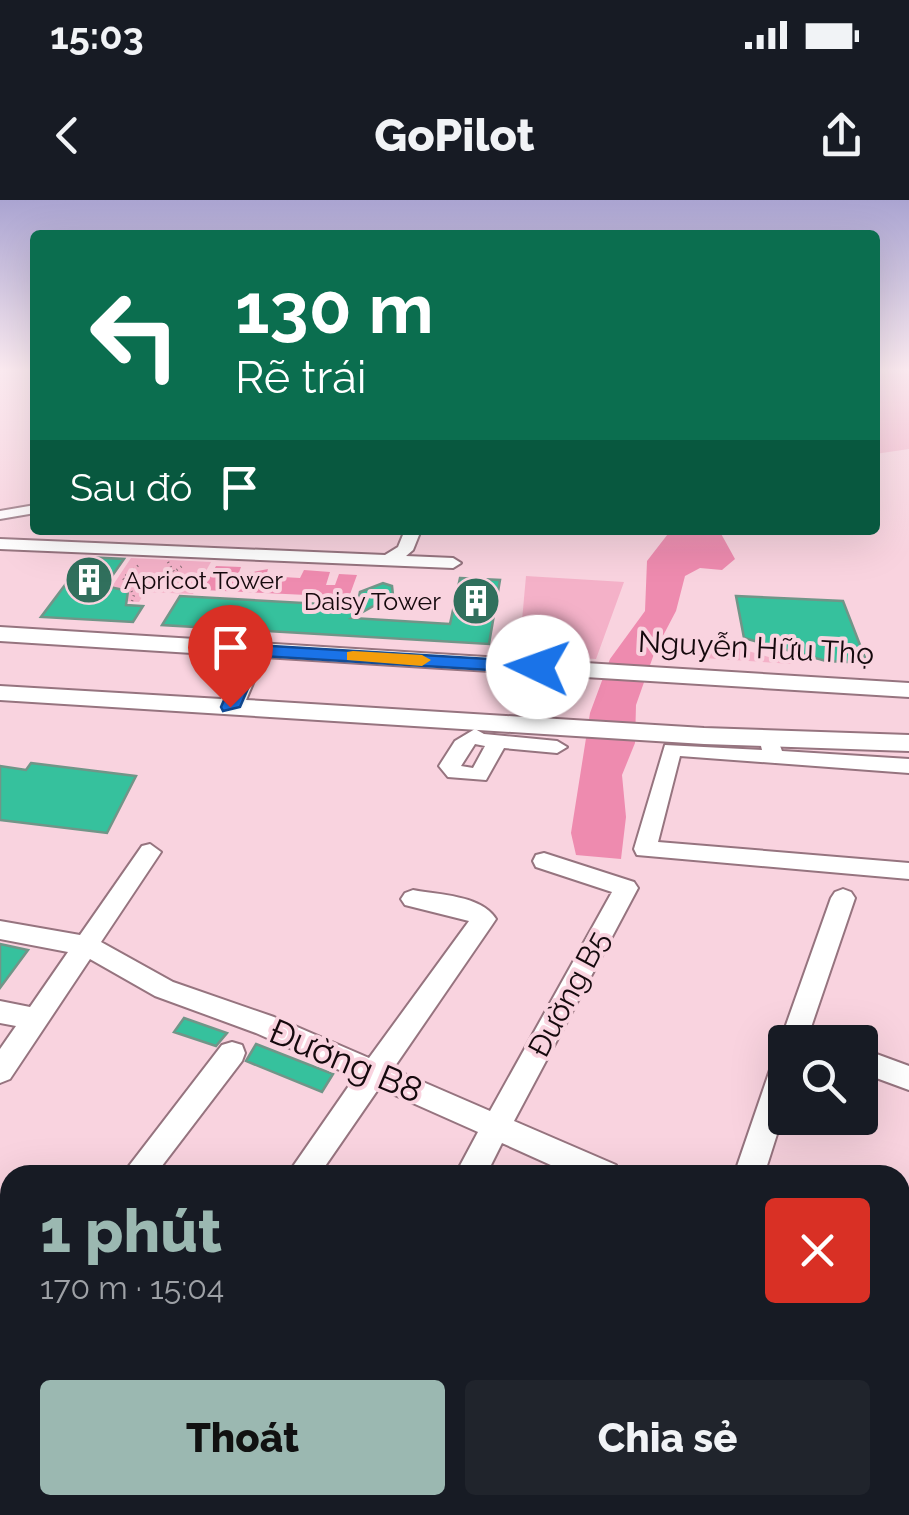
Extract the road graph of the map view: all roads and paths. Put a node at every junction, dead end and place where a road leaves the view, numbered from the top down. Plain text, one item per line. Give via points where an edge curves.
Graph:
1 (30, 510) edge
2 (0, 515) edge
3 (51, 535) edge
4 (411, 535) edge
5 (0, 544) edge
6 (37, 545) junction
7 (182, 560) dead end
8 (388, 560) junction
9 (160, 561) dead end
10 (147, 562) dead end
11 (453, 562) dead end
12 (132, 601) dead end
13 (0, 634) edge
14 (255, 650) junction
15 (898, 689) edge
16 (0, 693) edge
17 (230, 707) junction
18 (476, 728) junction
19 (496, 744) junction
20 (557, 746) dead end
21 (771, 748) junction
22 (907, 751) edge
23 (150, 852) dead end
24 (544, 861) dead end
25 (909, 871) edge
26 (843, 898) dead end
27 (413, 899) dead end
28 (0, 930) edge
29 (88, 946) junction
30 (0, 1012) edge
31 (38, 1019) junction
32 (805, 1025) edge
33 (232, 1053) dead end
34 (878, 1067) edge
35 (0, 1072) edge
36 (374, 1072) junction
37 (909, 1078) edge
38 (768, 1118) edge
39 (497, 1128) junction
40 (144, 1165) edge
41 (309, 1165) edge
42 (476, 1165) edge
43 (582, 1165) edge
44 (752, 1165) edge

1 - 2 street
3 - 6 street
4 - 8 street via 405,550
5 - 6 street
6 - 8 street
7 - 9 path via 183,569 174,572
8 - 11 street
10 - 12 path via 124,574
13 - 14 main road, Nguyễn Hữu Thọ
14 - 15 main road, Nguyễn Hữu Thọ
14 - 17 main road
15 - 22 main road
16 - 17 main road
17 - 18 main road
18 - 19 street
18 - 19 street via 454,754 455,772 479,775
18 - 21 main road via 538,724 669,732
19 - 20 street
21 - 22 main road
21 - 25 street via 672,750 645,849
23 - 29 street
24 - 39 street, Đường B5 via 626,888
26 - 32 street
27 - 36 street via 471,910 484,919
28 - 29 street, Đường B8
29 - 31 street
29 - 36 street, Đường B8 via 164,989
30 - 31 street
31 - 35 street
33 - 40 street
34 - 37 street
36 - 39 street, Đường B8
36 - 41 street
38 - 44 street
39 - 42 street, Đường B5
39 - 43 street, Đường B8

